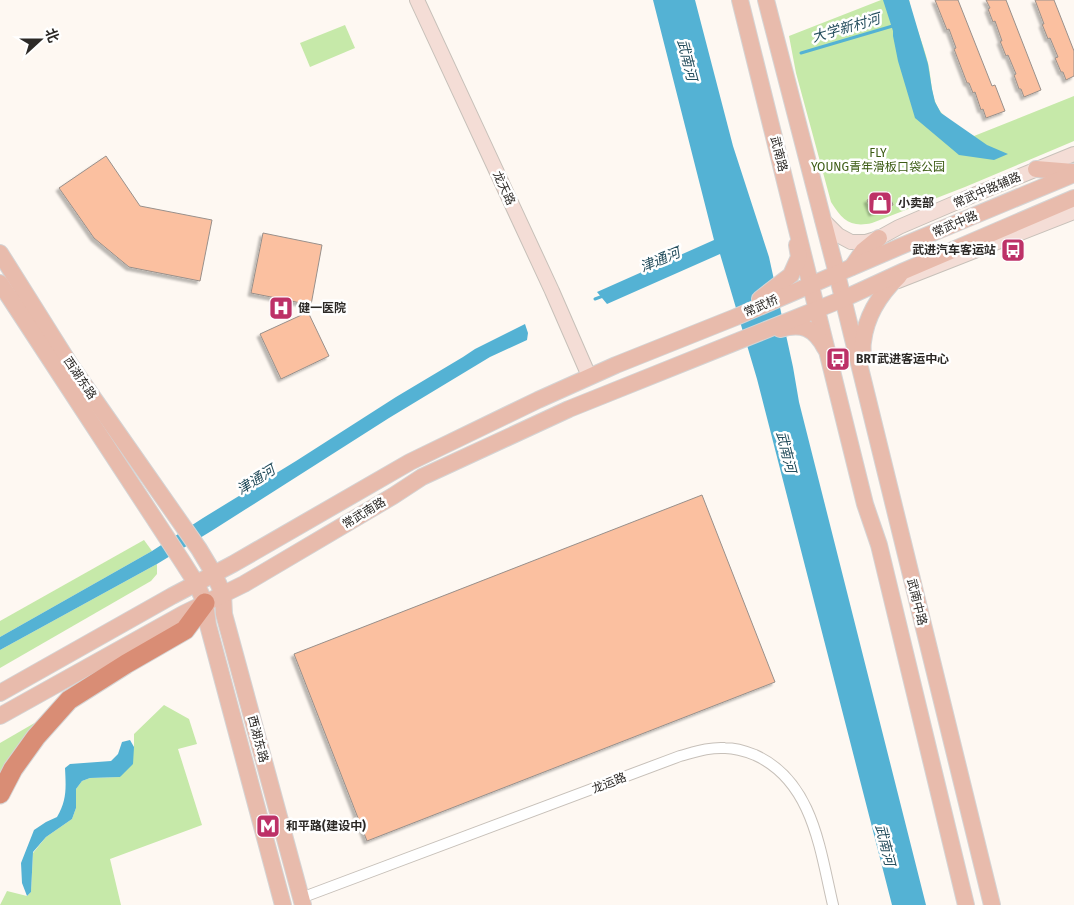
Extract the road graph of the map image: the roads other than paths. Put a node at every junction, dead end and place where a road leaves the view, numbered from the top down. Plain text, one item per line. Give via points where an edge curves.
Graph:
1 (417, 0) edge
2 (740, 0) edge
3 (766, 0) edge
4 (1074, 154) edge
5 (1036, 169) junction
6 (1074, 173) edge
7 (1074, 198) edge
8 (1074, 212) edge
9 (794, 214) junction
10 (822, 219) junction
11 (879, 238) junction
12 (0, 253) edge
13 (844, 271) junction
14 (904, 271) junction
15 (0, 283) edge
16 (890, 284) junction
17 (812, 285) junction
18 (783, 290) junction
19 (843, 299) junction
20 (818, 308) junction
21 (736, 317) joint
22 (790, 322) junction
23 (741, 339) joint
24 (829, 355) junction
25 (590, 376) junction
26 (863, 385) junction
27 (214, 574) junction
28 (196, 583) junction
29 (223, 594) junction
30 (205, 603) junction
31 (0, 693) edge
32 (0, 716) edge
33 (0, 794) edge
34 (302, 902) edge
35 (283, 905) edge
36 (832, 905) edge
37 (966, 905) edge
38 (992, 905) edge

1 - 25 street, 龙天路
2 - 9 main road, 武南路
3 - 10 main road, 武南路
4 - 5 street, 常武中路辅路
5 - 6 main road
5 - 11 street, 常武中路辅路
6 - 13 main road, 常武中路
7 - 14 main road, 常武中路
8 - 16 street
9 - 17 main road, 武南路
9 - 18 main road via 799,257
10 - 11 street, 常武中路辅路 via 850,242
10 - 13 main road, 武南路
11 - 13 main road
12 - 27 main road, 西湖东路 via 71,366 200,549
13 - 17 main road, 常武中路
13 - 19 main road, 武南路
14 - 16 main road
14 - 19 main road, 常武中路
15 - 28 main road, 西湖东路
16 - 19 street
16 - 26 main road via 867,321 862,342
17 - 18 main road
17 - 20 main road, 武南路
18 - 21 main road, 常武桥
19 - 20 main road, 常武中路
19 - 26 main road, 武南中路
20 - 22 main road
20 - 24 main road, 武南中路
21 - 25 main road, 常武南路
22 - 23 main road, 常武桥
22 - 24 main road via 808,328 820,338
23 - 29 main road, 常武南路 via 569,409 422,477
24 - 37 main road, 武南中路 via 865,504 879,545
25 - 27 main road, 常武南路 via 410,462
26 - 38 main road, 武南中路
27 - 28 main road, 常武南路
27 - 29 main road, 西湖东路
28 - 30 main road, 西湖东路
28 - 31 main road
29 - 30 main road, 常武南路
29 - 34 main road, 西湖东路 via 224,614
30 - 32 main road, 常武南路
30 - 33 highway via 184,630 69,700 36,737
30 - 35 main road, 西湖东路 via 208,625
34 - 36 street, 龙运路 via 680,756 704,749 726,748 767,761 791,782 805,804 816,832

